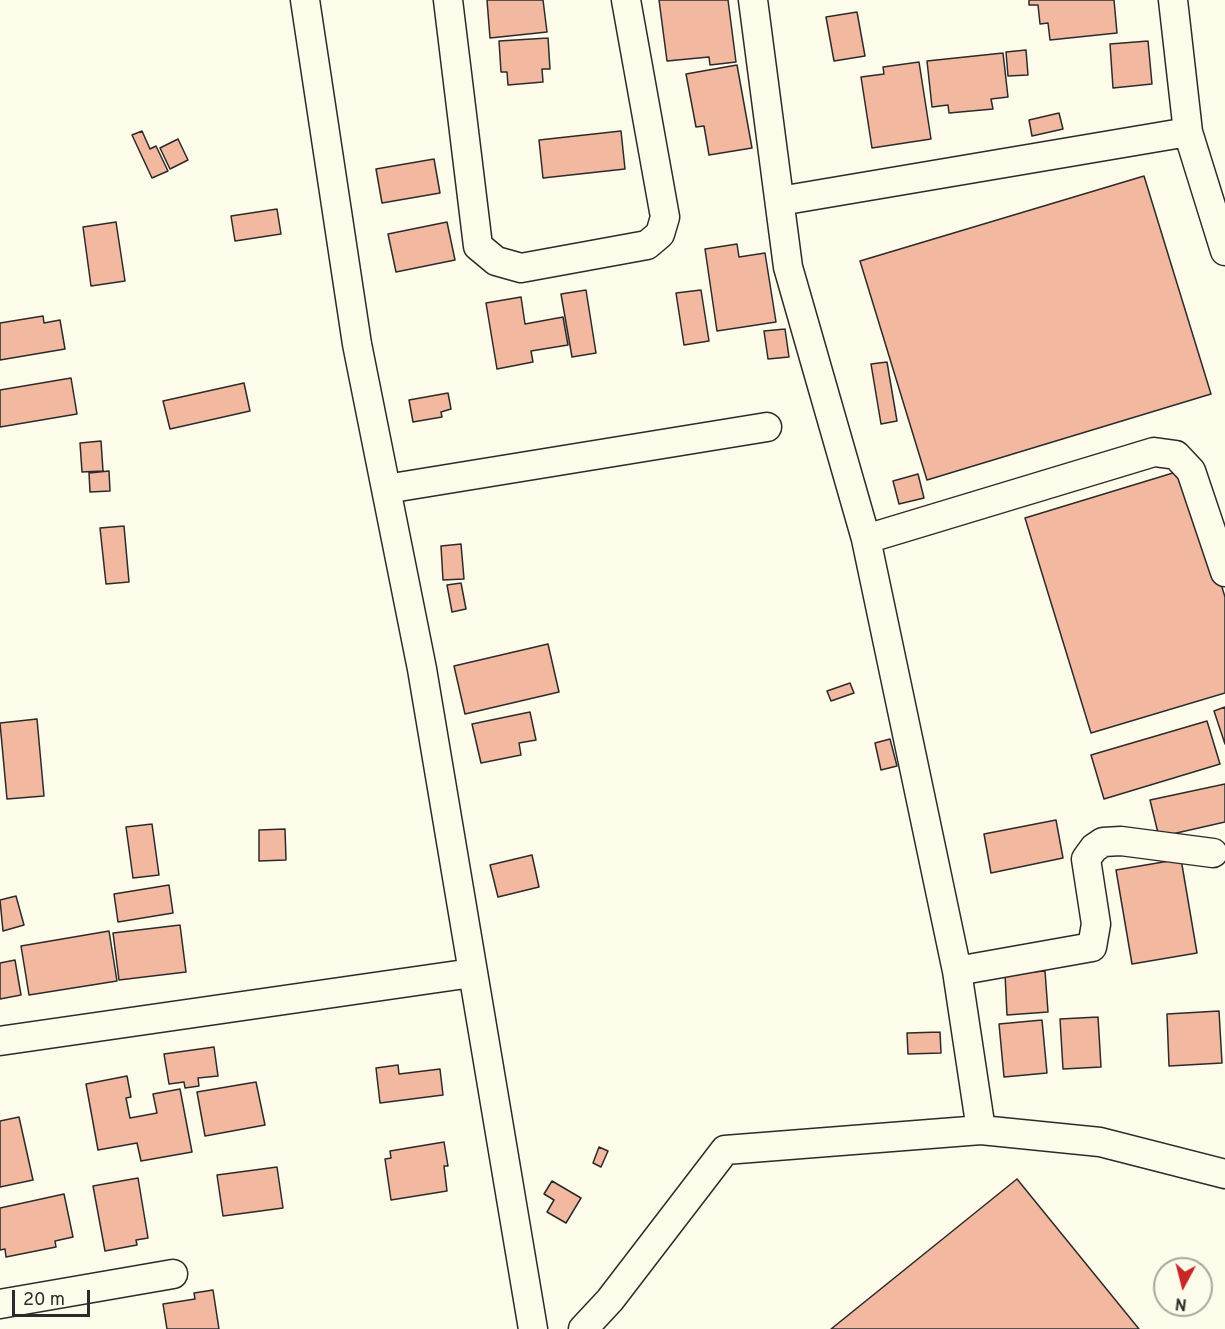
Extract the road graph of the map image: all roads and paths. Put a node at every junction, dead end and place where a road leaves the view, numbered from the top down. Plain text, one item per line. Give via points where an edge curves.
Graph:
1 (305, 0) edge
2 (448, 0) edge
3 (626, 0) edge
4 (753, 0) edge
5 (1173, 0) edge
6 (1188, 132) junction
7 (780, 201) junction
8 (1225, 250) edge
9 (766, 428) dead end
10 (386, 489) junction
11 (866, 539) junction
12 (1225, 572) edge
13 (1213, 853) dead end
14 (957, 971) junction
15 (472, 973) junction
16 (0, 1041) edge
17 (981, 1130) junction
18 (1225, 1174) edge
19 (173, 1274) dead end
20 (0, 1304) edge
21 (533, 1329) edge
22 (583, 1329) edge

1 - 10 street via 357,344
2 - 3 street via 478,246 496,261 521,268 647,245 660,234 665,217
4 - 7 street
5 - 6 street
6 - 7 street
6 - 8 street
7 - 11 street via 788,267
9 - 10 street
10 - 15 street via 422,669
11 - 12 street via 1154,452 1176,455 1191,471
11 - 14 street
13 - 14 street via 1103,842 1086,859 1096,924 1092,947
14 - 17 street
15 - 16 street
15 - 21 street
17 - 18 street via 1100,1142
17 - 22 street via 724,1150 610,1300
19 - 20 street

